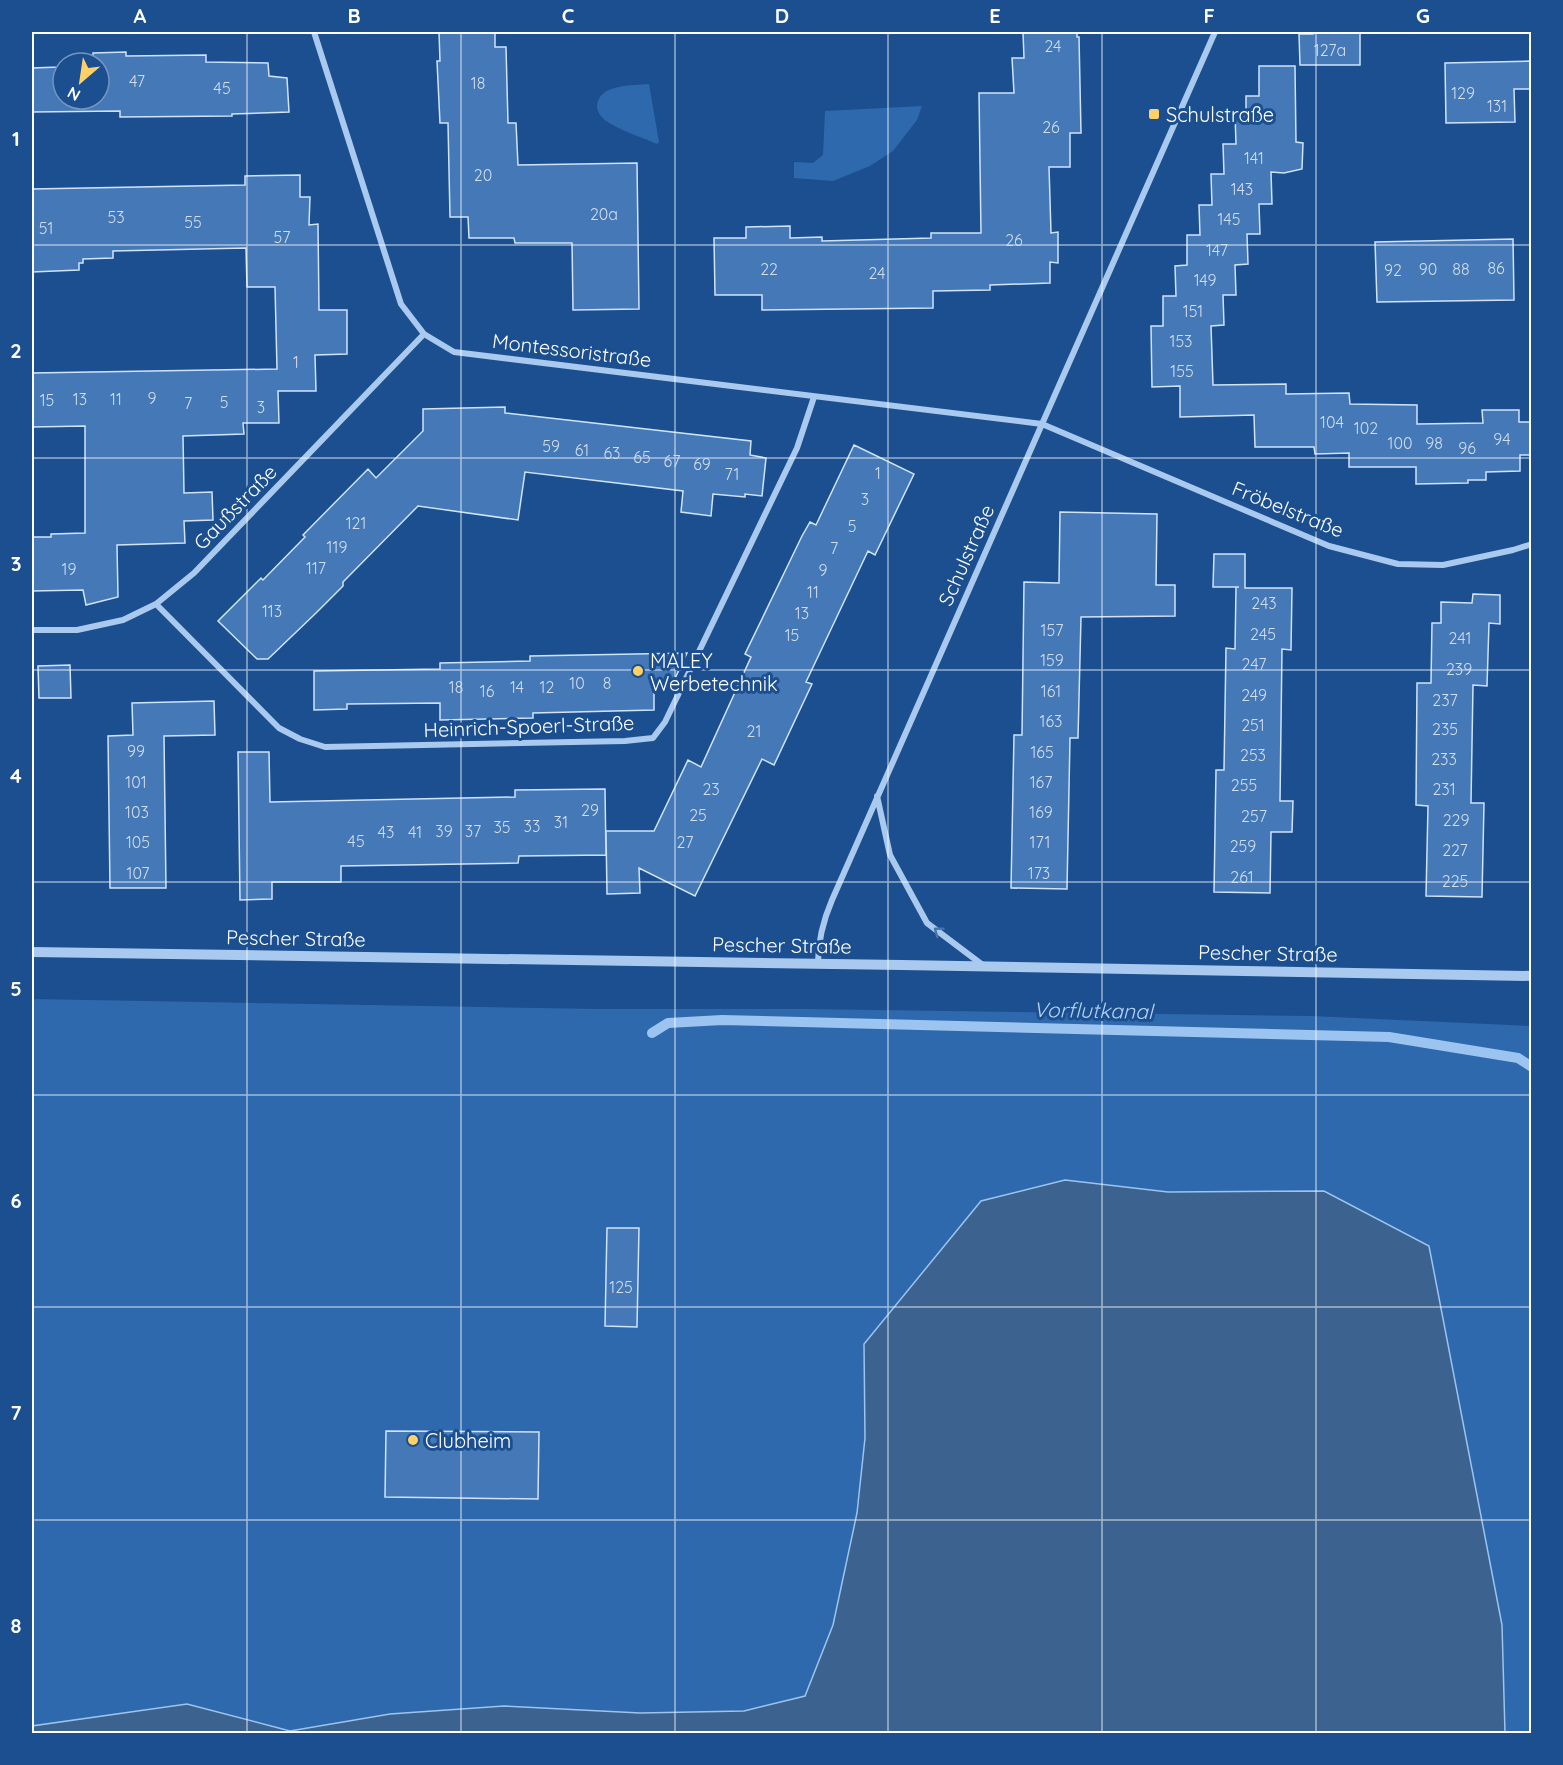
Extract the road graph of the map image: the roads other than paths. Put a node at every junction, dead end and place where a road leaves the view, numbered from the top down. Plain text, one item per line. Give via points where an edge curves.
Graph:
1 (314, 32) edge
2 (1215, 32) edge
3 (424, 334) junction
4 (813, 397) junction
5 (1042, 424) junction
6 (1532, 544) edge
7 (156, 604) junction
8 (32, 630) edge
9 (877, 796) junction
10 (32, 952) edge
11 (818, 963) junction
12 (984, 966) junction
13 (1532, 976) edge

1 - 3 street, Montessoristraße via 401,304
2 - 5 street, Schulstraße
3 - 4 street, Montessoristraße via 454,352
3 - 7 street, Gaußstraße via 194,573
4 - 5 street, Montessoristraße
4 - 7 street, Heinrich-Spoerl-Straße via 797,448 665,722 653,738 325,747 279,728
5 - 6 street, Fröbelstraße via 1329,546 1398,564 1443,565
5 - 9 street, Schulstraße
7 - 8 street, Gaußstraße via 123,620 77,630
9 - 11 street, Schulstraße via 824,920
12 -> 9 street via 927,923 890,855
10 - 11 street, Pescher Straße
11 - 12 street, Pescher Straße
12 - 13 street, Pescher Straße

